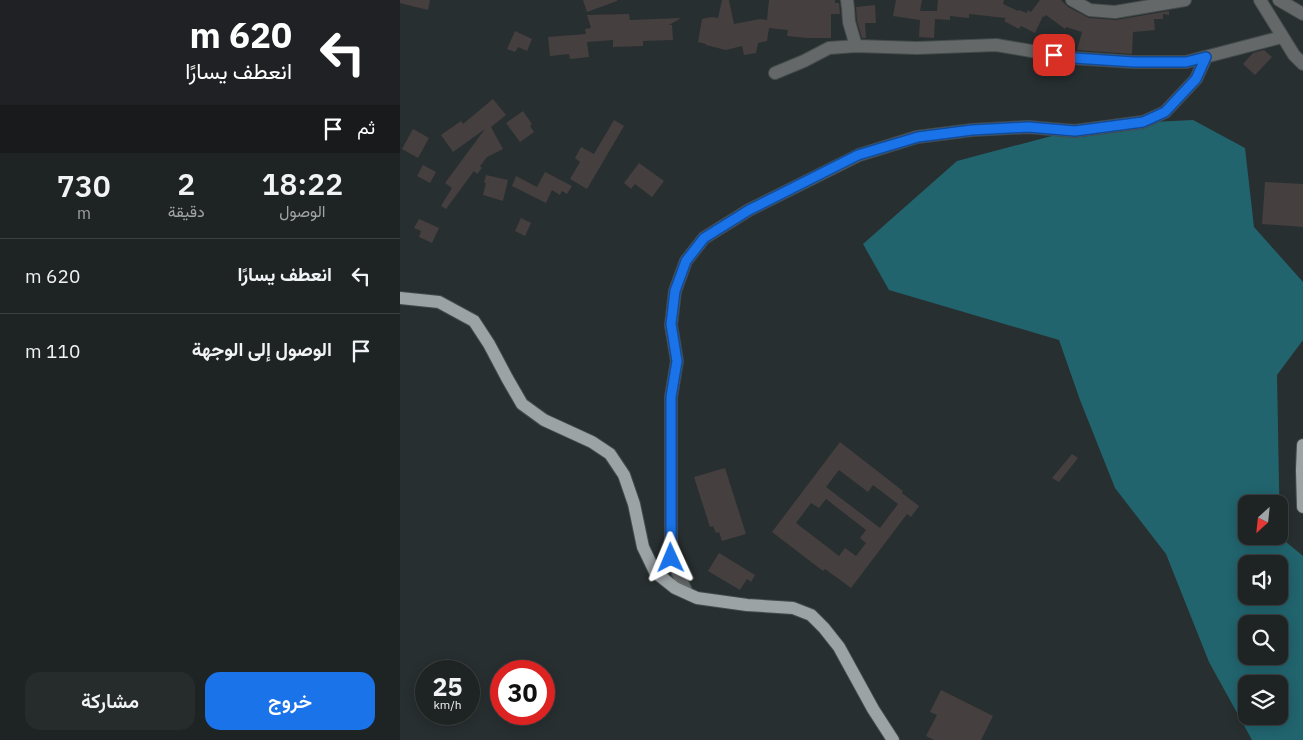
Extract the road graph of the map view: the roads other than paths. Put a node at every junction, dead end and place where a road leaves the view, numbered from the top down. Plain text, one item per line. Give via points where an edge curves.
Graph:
1 (847, 0) edge
2 (1072, 0) edge
3 (1185, 0) edge
4 (1260, 0) edge
5 (1279, 0) edge
6 (1303, 14) edge
7 (1282, 37) junction
8 (856, 46) junction
9 (1206, 57) junction
10 (1303, 64) edge
11 (776, 73) dead end
12 (400, 298) edge
13 (1303, 445) edge
14 (1303, 507) edge
15 (687, 593) junction
16 (894, 740) edge

1 - 8 street
2 - 3 street via 1090,10 1115,12
4 - 7 street
5 - 6 street
7 - 9 street
7 - 10 street
8 - 9 street via 996,45 1074,58 1134,62 1186,62
8 - 11 street via 829,48
9 - 15 street via 1196,79 1165,112 1143,122 1075,131 1028,127 918,137 858,155 749,210 704,238 686,261 675,291 671,324 677,361 671,397 671,558
12 - 15 main road via 439,302 474,321 522,404 544,420 610,454 624,475 643,547 655,572
13 - 14 main road
15 - 16 main road via 697,598 793,608 811,615 839,647

